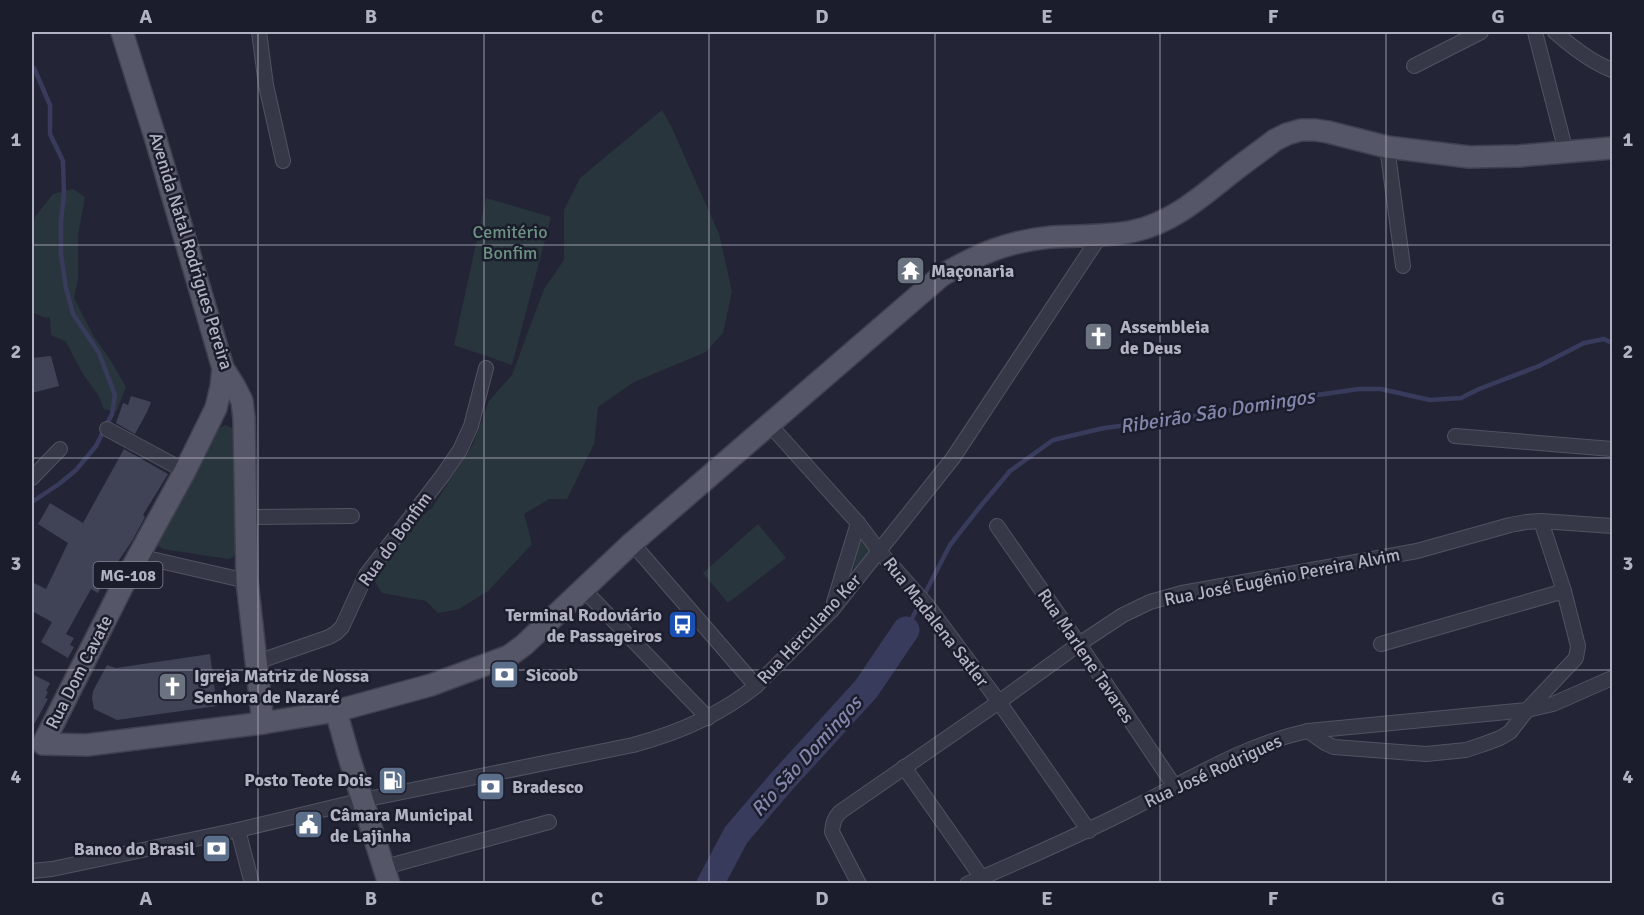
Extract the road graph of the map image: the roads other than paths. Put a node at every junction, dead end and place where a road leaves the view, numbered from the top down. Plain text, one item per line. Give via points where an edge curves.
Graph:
1 (123, 32) edge
2 (259, 32) edge
3 (1481, 32) edge
4 (1535, 32) edge
5 (1555, 32) edge
6 (1414, 66) dead end
7 (1612, 70) edge
8 (1387, 147) junction
9 (1612, 148) edge
10 (1566, 152) junction
11 (283, 161) dead end
12 (1100, 236) junction
13 (1403, 266) dead end
14 (223, 368) junction
15 (486, 368) dead end
16 (242, 401) junction
17 (216, 408) junction
18 (770, 424) junction
19 (107, 429) dead end
20 (1455, 436) dead end
21 (60, 449) dead end
22 (1612, 449) edge
23 (185, 471) junction
24 (32, 478) edge
25 (352, 516) dead end
26 (246, 517) junction
27 (1541, 521) junction
28 (858, 523) junction
29 (997, 526) dead end
30 (1612, 526) edge
31 (632, 543) junction
32 (879, 551) junction
33 (138, 556) junction
34 (247, 581) junction
35 (583, 589) junction
36 (1564, 591) junction
37 (832, 610) junction
38 (1079, 644) junction
39 (1381, 644) dead end
40 (257, 662) junction
41 (1612, 678) edge
42 (756, 686) junction
43 (999, 702) junction
44 (1527, 710) junction
45 (336, 711) junction
46 (708, 718) junction
47 (263, 723) junction
48 (1308, 731) junction
49 (904, 767) junction
50 (1175, 787) junction
51 (363, 800) junction
52 (549, 822) dead end
53 (238, 830) junction
54 (1089, 831) junction
55 (32, 871) edge
56 (387, 875) edge
57 (982, 878) junction
58 (252, 884) edge
59 (859, 884) edge
60 (968, 884) edge

1 - 14 main road, Avenida Natal Rodrigues Pereira / MG-108
2 - 11 street
3 - 6 street
4 - 10 street
5 - 7 street via 1578,51
8 - 10 main road via 1469,157
8 - 12 main road via 1315,130 1287,134 1162,222
8 - 13 street
9 - 10 main road
12 - 18 main road via 1023,241 969,259 940,276
12 - 32 street, Rua Herculano Ker via 952,458
14 - 16 main road, Avenida Natal Rodrigues Pereira / MG-108
14 - 17 main road, MG-108
15 - 40 street, Rua do Bonfim via 471,426 460,450 366,575 342,627 329,637
16 - 17 main road
16 - 26 main road, Avenida Natal Rodrigues Pereira / MG-108
17 - 23 main road, Rua Dom Cavate / MG-108
18 - 28 street, Rua Madalena Satler
18 - 31 main road
19 - 23 street
20 - 22 street
21 - 24 street
23 - 33 main road, Rua Dom Cavate / MG-108
25 - 26 street
26 - 34 main road, Avenida Natal Rodrigues Pereira / MG-108
27 - 30 street, Rua José Eugênio Pereira Alvim
27 - 36 street
27 - 38 street, Rua José Eugênio Pereira Alvim via 1510,525 1397,555 1182,593 1150,602
28 - 32 street, Rua Madalena Satler
28 - 37 street
29 - 38 street, Rua Marlene Tavares
31 - 35 main road
31 - 42 street
32 - 37 street, Rua Herculano Ker
32 - 43 street, Rua Madalena Satler via 927,605
33 - 34 street
33 - 47 main road, Rua Dom Cavate / MG-108 via 44,744 87,745
34 - 40 main road, Avenida Natal Rodrigues Pereira / MG-108
35 - 45 main road via 509,656 431,685
35 - 46 street
36 - 39 street
36 - 44 street via 1578,646 1576,658
37 - 42 street, Rua Herculano Ker
38 - 43 street, Rua José Eugênio Pereira Alvim
38 - 50 street, Rua Marlene Tavares
40 - 47 main road, Avenida Natal Rodrigues Pereira / MG-108
41 - 44 street, Rua José Rodrigues via 1554,704
42 - 46 street, Rua Herculano Ker
43 - 49 street, Rua José Eugênio Pereira Alvim
43 - 54 street, Rua Madalena Satler
44 - 48 street, Rua José Rodrigues
44 - 48 street via 1510,732 1500,738 1443,753 1334,747
45 - 47 main road, MG-108
45 - 51 main road
46 - 51 street, Rua Herculano Ker via 633,745
48 - 50 street, Rua José Rodrigues via 1251,749
49 - 57 street
49 - 59 street, Rua José Eugênio Pereira Alvim via 840,812 832,824 832,832
50 - 54 street, Rua José Rodrigues
51 - 53 street, Rua Herculano Ker
51 - 56 main road
52 - 56 street
53 - 55 street, Rua Herculano Ker
53 - 58 street
54 - 57 street, Rua José Rodrigues
57 - 60 street, Rua José Rodrigues

